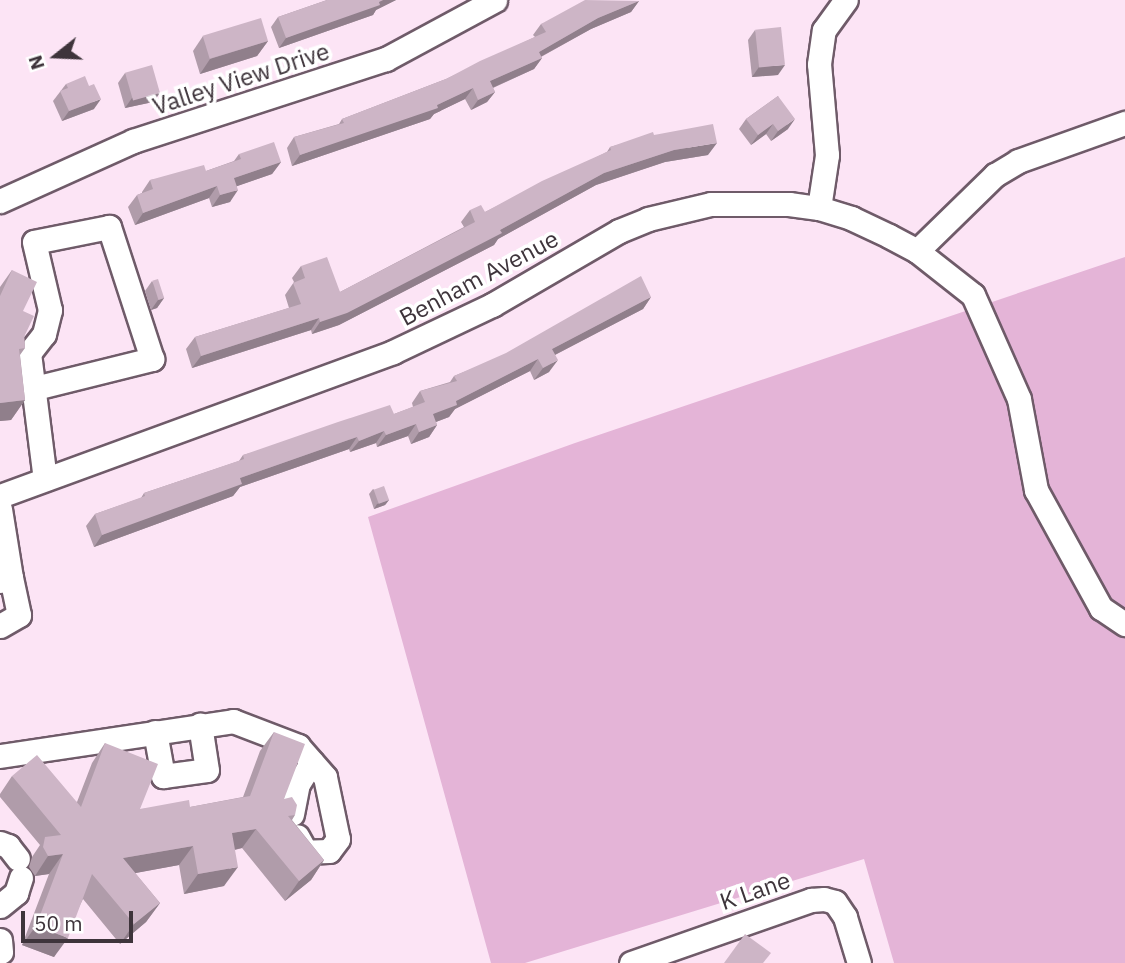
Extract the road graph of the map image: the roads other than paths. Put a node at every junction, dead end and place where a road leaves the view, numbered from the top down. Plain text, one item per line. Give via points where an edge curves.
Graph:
1 (495, 0) edge
2 (846, 0) edge
3 (1125, 123) edge
4 (0, 201) edge
5 (819, 208) junction
6 (917, 251) junction
7 (35, 388) junction
8 (45, 479) junction
9 (0, 496) edge
10 (0, 509) edge
11 (5, 580) edge
12 (1125, 624) edge
13 (0, 626) edge
14 (200, 725) junction
15 (155, 732) junction
16 (0, 756) edge
17 (312, 762) junction
18 (0, 843) edge
19 (0, 906) edge
20 (631, 963) edge
21 (859, 963) edge

1 - 4 street, Valley View Drive via 386,60 133,141
2 - 5 street via 824,30 819,64 827,155
3 - 6 street via 1018,161 995,175
5 - 6 street, Benham Avenue via 851,218
5 - 8 street, Benham Avenue via 742,202 711,204 648,219 492,305 393,352
6 - 12 street, Benham Avenue via 973,295 1018,399 1036,490 1101,608
7 - 7 street via 152,359 109,227 34,242 50,310 44,334 29,353
7 - 8 street
8 - 9 street, Benham Avenue
10 - 11 street
11 - 13 street via 19,615
14 - 15 street
14 - 15 street via 207,770 163,776
14 - 17 street via 233,721 298,746
15 - 16 street
17 - 17 street via 325,777 338,839 329,851 306,852 293,823 298,784
18 - 19 street via 8,845 20,868 16,892
20 - 21 street, K Lane via 824,899 835,902 845,917

